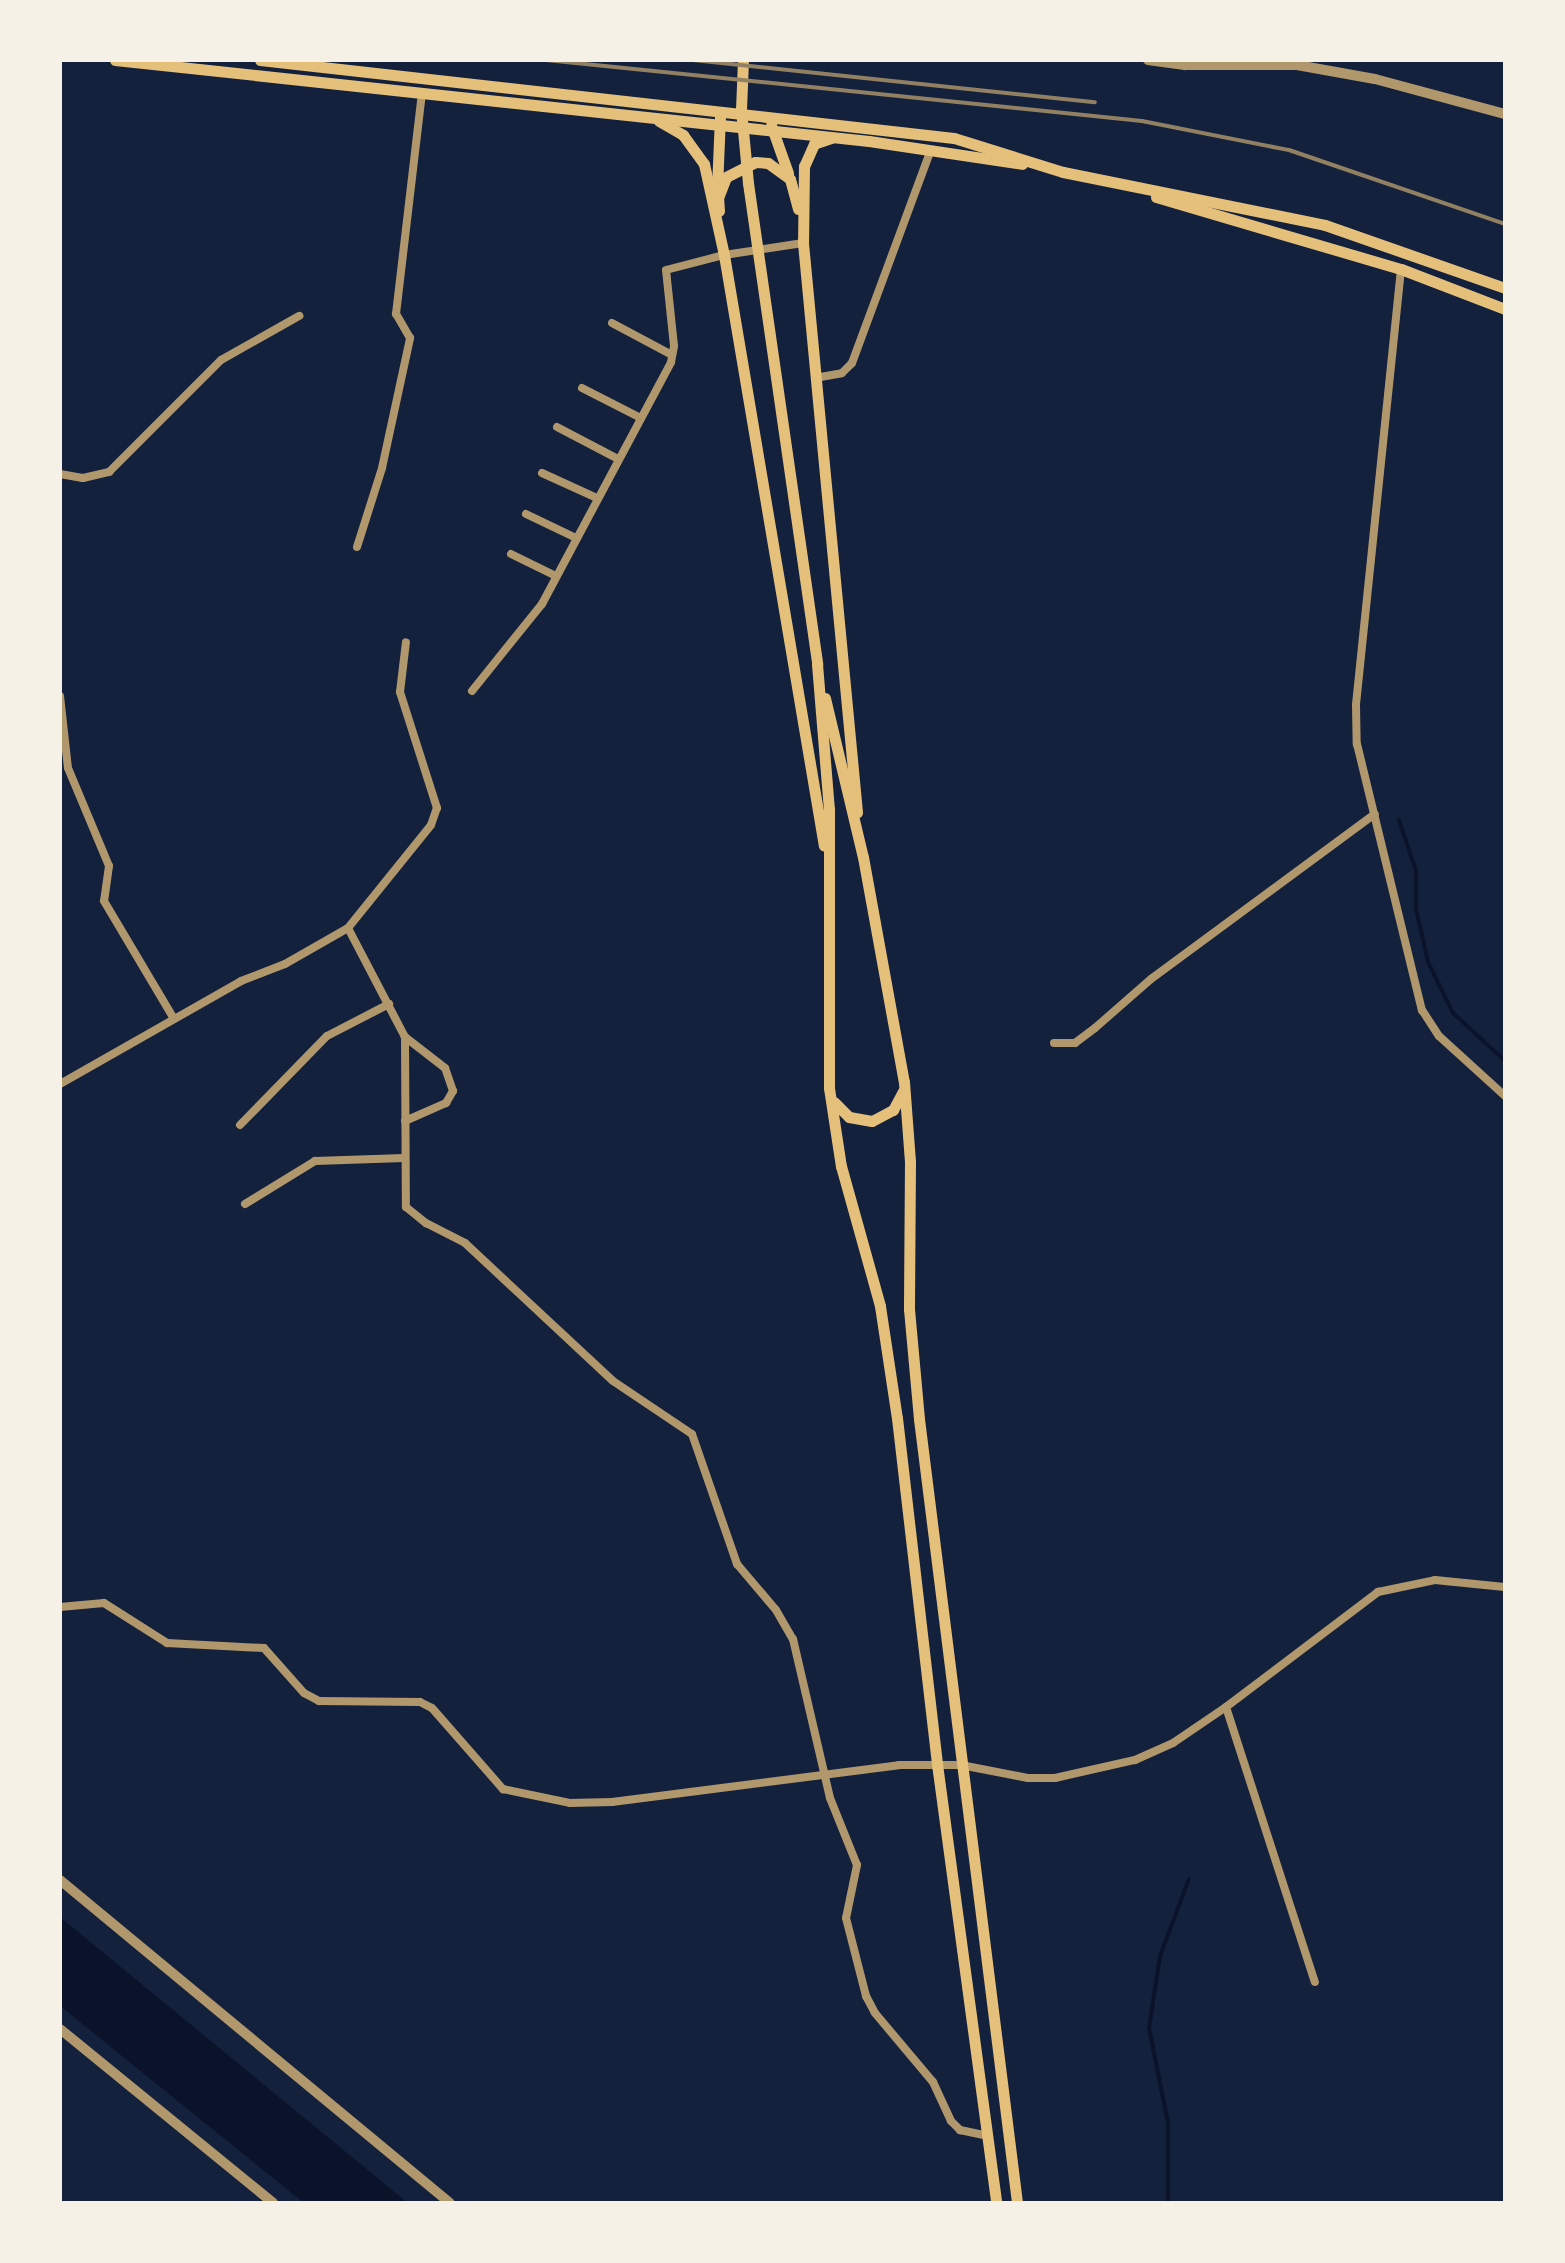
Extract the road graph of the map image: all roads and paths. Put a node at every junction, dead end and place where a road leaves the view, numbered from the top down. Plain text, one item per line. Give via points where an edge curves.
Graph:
1 (115, 60) edge
2 (260, 60) edge
3 (743, 60) edge
4 (1148, 60) edge
5 (239, 67) edge
6 (422, 93) junction
7 (722, 109) junction
8 (1505, 114) edge
9 (770, 116) junction
10 (651, 118) junction
11 (719, 125) junction
12 (772, 130) junction
13 (835, 137) junction
14 (931, 150) junction
15 (1041, 166) junction
16 (790, 179) junction
17 (1133, 188) junction
18 (718, 198) junction
19 (802, 244) junction
20 (1402, 250) junction
21 (724, 255) junction
22 (1401, 269) junction
23 (1505, 288) edge
24 (1505, 308) edge
25 (300, 316) dead end
26 (612, 322) dead end
27 (672, 355) junction
28 (815, 378) junction
29 (582, 388) dead end
30 (641, 418) junction
31 (557, 427) dead end
32 (618, 460) junction
33 (542, 473) dead end
34 (60, 474) edge
35 (597, 498) junction
36 (526, 514) dead end
37 (576, 538) junction
38 (357, 547) dead end
39 (511, 554) dead end
40 (556, 576) junction
41 (406, 642) dead end
42 (817, 664) junction
43 (472, 691) dead end
44 (60, 696) edge
45 (1375, 814) junction
46 (864, 857) junction
47 (828, 865) junction
48 (348, 928) junction
49 (388, 1004) junction
50 (174, 1019) junction
51 (405, 1037) junction
52 (1054, 1042) dead end
53 (904, 1082) junction
54 (60, 1084) edge
55 (829, 1088) junction
56 (1505, 1096) edge
57 (404, 1121) junction
58 (240, 1125) dead end
59 (404, 1158) junction
60 (245, 1204) dead end
61 (1505, 1587) edge
62 (60, 1608) edge
63 (1226, 1708) junction
64 (937, 1764) junction
65 (960, 1765) junction
66 (824, 1776) junction
67 (60, 1880) edge
68 (1315, 1982) dead end
69 (60, 2028) edge
70 (988, 2136) junction
71 (273, 2203) edge
72 (450, 2203) edge
73 (996, 2203) edge
74 (1018, 2203) edge

1 - 5 main road
2 - 7 main road
3 - 42 main road via 744,146
4 - 8 street via 1297,65
5 - 6 main road
6 - 10 main road
6 - 38 street via 396,314 410,338
7 - 9 main road
7 - 11 main road
9 - 12 main road
9 - 15 main road via 954,138
10 - 11 main road
10 - 21 main road via 683,136 704,164
11 - 12 main road
11 - 18 main road
12 - 13 main road
12 - 16 main road
13 - 14 main road
13 - 19 main road via 814,144 804,166
14 - 15 main road
14 - 28 street via 852,364
15 - 17 main road
16 - 18 main road via 768,163 744,164 726,177
16 - 19 main road
17 - 20 main road via 1274,212
17 - 22 main road
18 - 21 main road
19 - 21 street
19 - 28 main road
20 - 22 main road
20 - 23 main road
21 - 27 street via 666,270
21 - 47 main road
22 - 24 main road
22 - 45 street via 1356,705 1357,744
25 - 34 street via 221,360 109,472
26 - 27 street
27 - 30 street
28 - 46 main road
29 - 30 street
30 - 32 street
31 - 32 street
32 - 35 street
33 - 35 street
35 - 37 street
36 - 37 street
37 - 40 street
39 - 40 street
40 - 43 street via 509,650
41 - 48 street via 400,692 436,817
42 - 46 main road
42 - 47 main road
44 - 50 street via 68,768 109,866 104,901
45 - 52 street via 1075,1043
45 - 56 street via 1422,1010 1439,1036
46 - 53 main road
47 - 55 main road
48 - 49 street
48 - 50 street
49 - 51 street
49 - 58 street via 327,1036
50 - 54 street
51 - 57 street
51 - 57 street via 445,1068 453,1091 446,1103
53 - 55 main road via 893,1110 872,1121 849,1117
53 - 65 main road via 909,1309
55 - 64 main road via 842,1166 880,1306
57 - 59 street
59 - 60 street via 315,1161
59 - 66 street via 410,1212 466,1243 613,1380 692,1434 737,1564 792,1639
61 - 63 street via 1435,1580 1386,1588
62 - 66 street via 104,1603 167,1644 264,1648 304,1693 320,1701 420,1702 514,1795 612,1802
63 - 65 street via 1173,1743 1089,1770 1028,1778
63 - 68 street
64 - 65 street
64 - 66 street
64 - 70 main road
65 - 74 main road
66 - 70 street via 857,1865 846,1918 866,1996 933,2082 951,2121
67 - 72 street
69 - 71 street
70 - 73 main road

